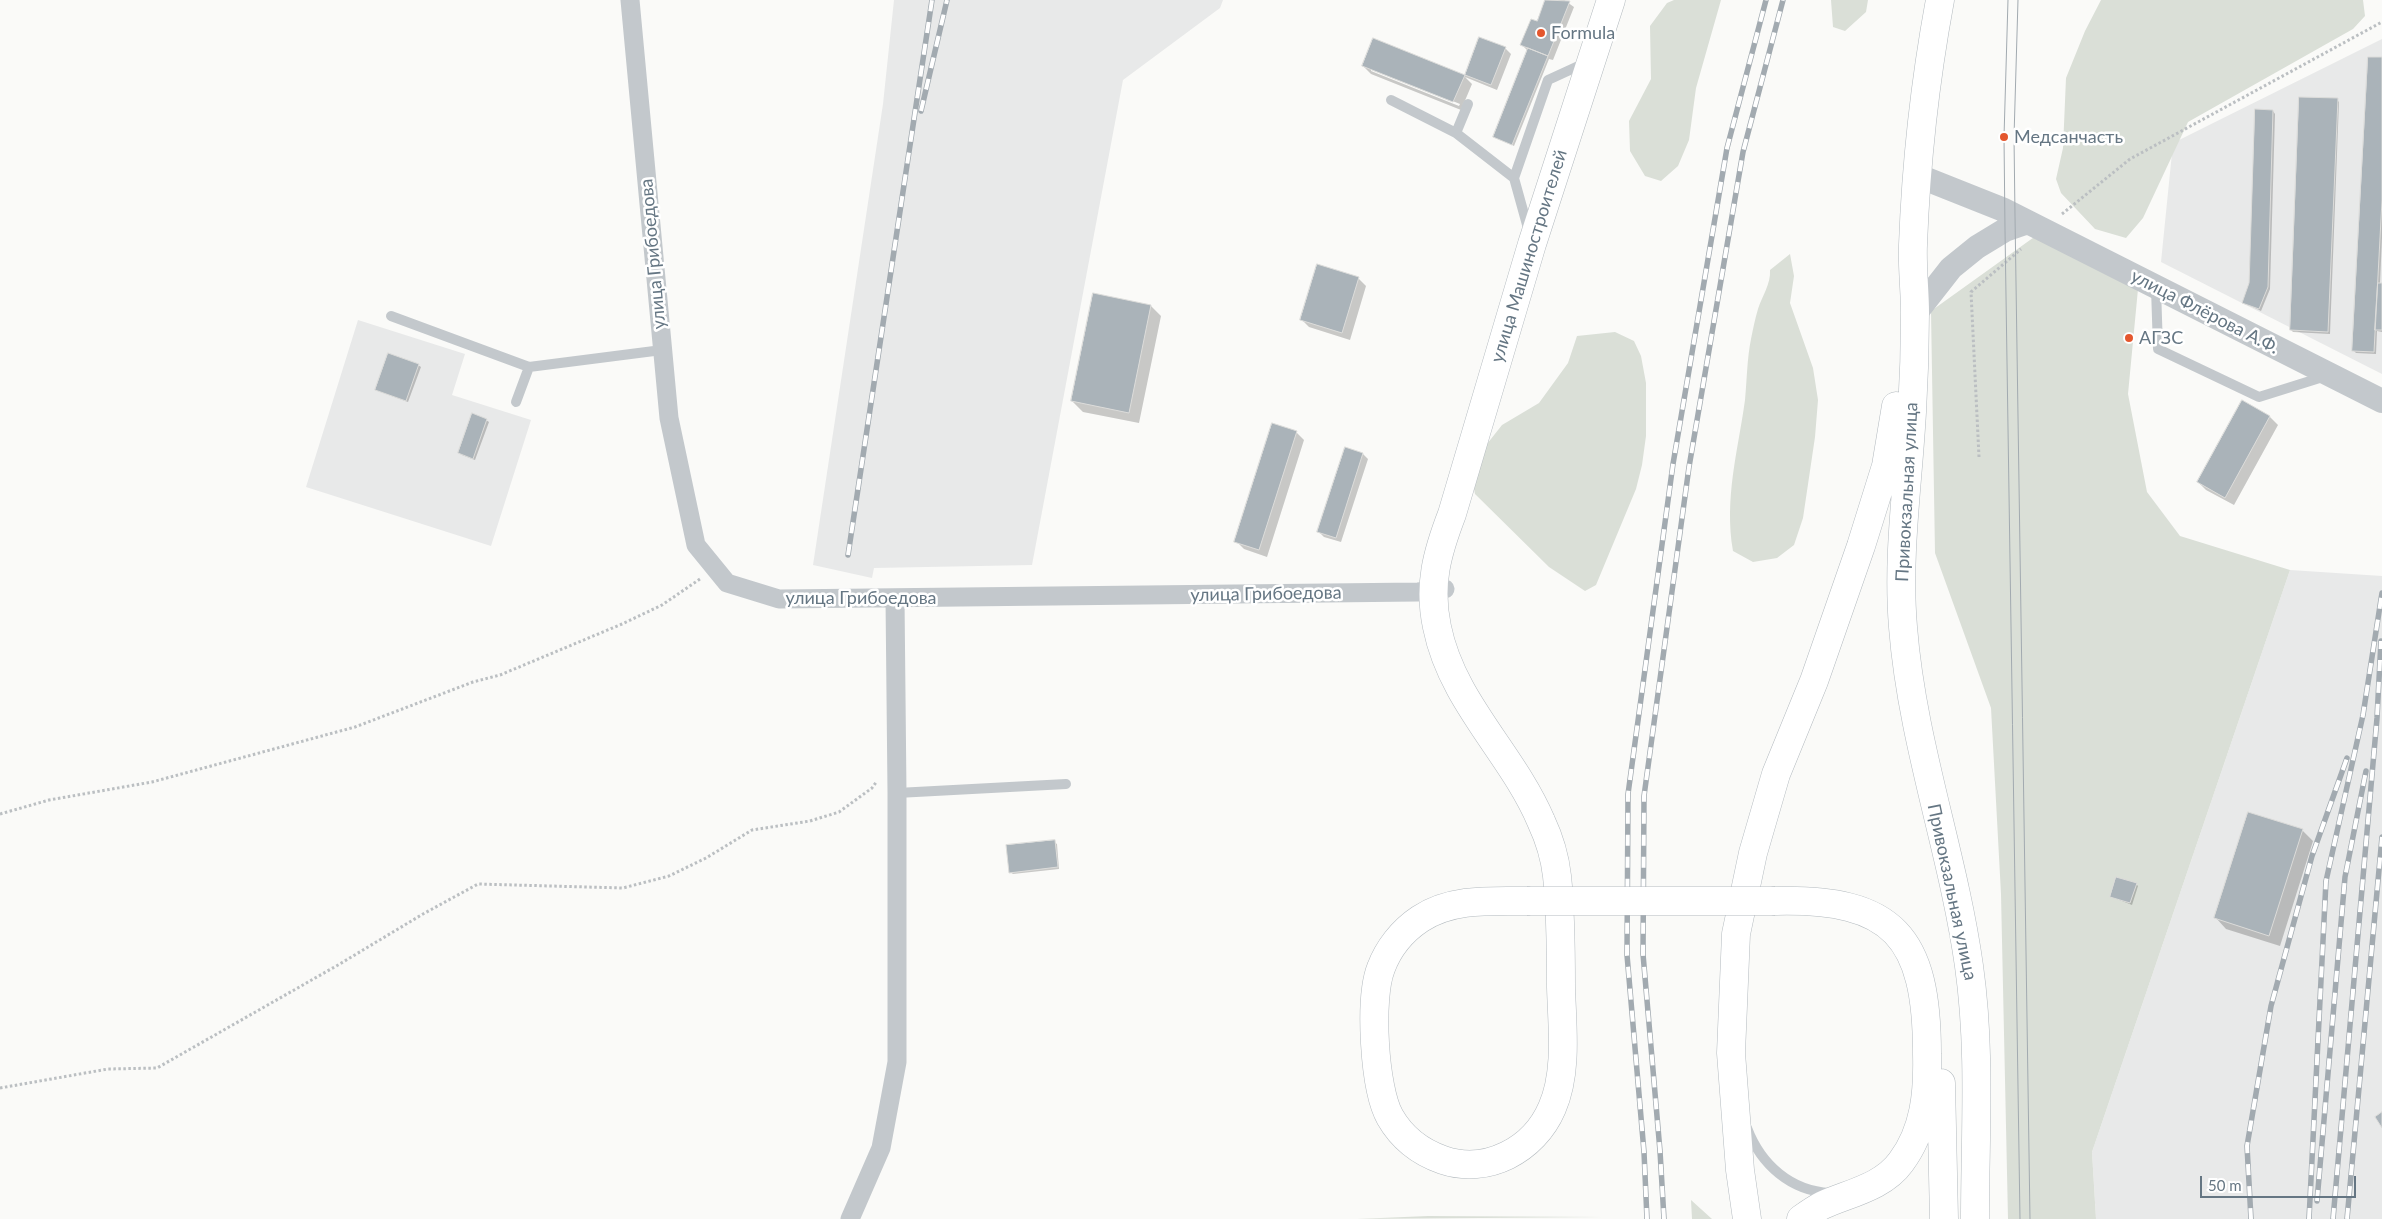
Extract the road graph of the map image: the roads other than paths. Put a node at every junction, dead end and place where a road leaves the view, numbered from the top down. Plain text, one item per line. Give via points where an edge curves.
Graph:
1 (630, 0) edge
2 (1611, 0) edge
3 (1940, 0) edge
4 (1591, 61) junction
5 (1390, 100) dead end
6 (1468, 104) dead end
7 (1456, 133) junction
8 (1916, 175) junction
9 (1514, 178) junction
10 (2036, 226) junction
11 (1532, 244) junction
12 (1913, 251) junction
13 (2156, 287) junction
14 (1915, 314) junction
15 (391, 316) dead end
16 (662, 350) junction
17 (528, 367) junction
18 (2329, 374) junction
19 (2382, 401) edge
20 (516, 402) dead end
21 (1440, 589) junction
22 (895, 598) junction
23 (1066, 784) dead end
24 (897, 793) junction
25 (1775, 895) junction
26 (1734, 1098) junction
27 (1850, 1194) junction
28 (850, 1219) edge
29 (1747, 1219) edge
30 (1801, 1219) edge
31 (1944, 1219) edge
32 (1974, 1219) edge

1 - 16 street, улица Грибоедова
2 - 4 main road, улица Машиностроителей
3 - 8 main road, Привокзальная улица via 1926,75
4 - 9 lane via 1548,80
4 - 11 main road, улица Машиностроителей
5 - 7 lane
6 - 7 lane
7 - 9 lane
8 - 10 street, улица Флёрова А.Ф.
8 - 12 main road, Привокзальная улица
9 - 11 lane
10 - 13 street, улица Флёрова А.Ф.
10 - 14 street via 2004,230 1977,247 1951,268
11 - 21 main road, улица Машиностроителей via 1452,514
12 - 14 main road, Привокзальная улица
12 - 26 main road via 1896,410 1886,466 1817,672 1776,774 1753,854 1736,934 1731,1053
13 - 18 street, улица Флёрова А.Ф.
13 - 18 lane via 2158,349 2259,397
14 - 32 main road, Привокзальная улица via 1912,413 1902,521 1903,627 1919,740 1969,964 1976,1067
15 - 17 lane
16 - 17 lane
16 - 22 street, улица Грибоедова via 669,418 696,545 727,583 778,599
17 - 20 lane
18 - 19 street, улица Флёрова А.Ф.
21 - 22 street, улица Грибоедова
21 - 25 main road, улица Машиностроителей via 1456,651 1468,677 1537,785 1553,816 1565,852 1569,874 1573,921 1574,1051 1565,1110 1549,1139 1512,1168 1494,1174 1458,1176 1440,1172 1404,1154 1391,1141 1371,1107 1362,1035 1369,963 1392,926 1414,908 1428,900 1460,891 1485,889 1527,895
22 - 24 street
23 - 24 lane
24 - 28 street via 897,1062 881,1148
25 - 27 main road via 1840,904 1871,915 1905,943 1916,965 1925,996 1925,1107 1913,1143 1900,1163 1879,1182
25 - 31 main road via 1828,890 1854,894 1884,908 1906,924 1922,948 1937,994 1940,1023
26 - 27 lane via 1750,1138 1767,1164 1781,1176 1794,1186 1816,1192
26 - 29 main road
27 - 30 main road

